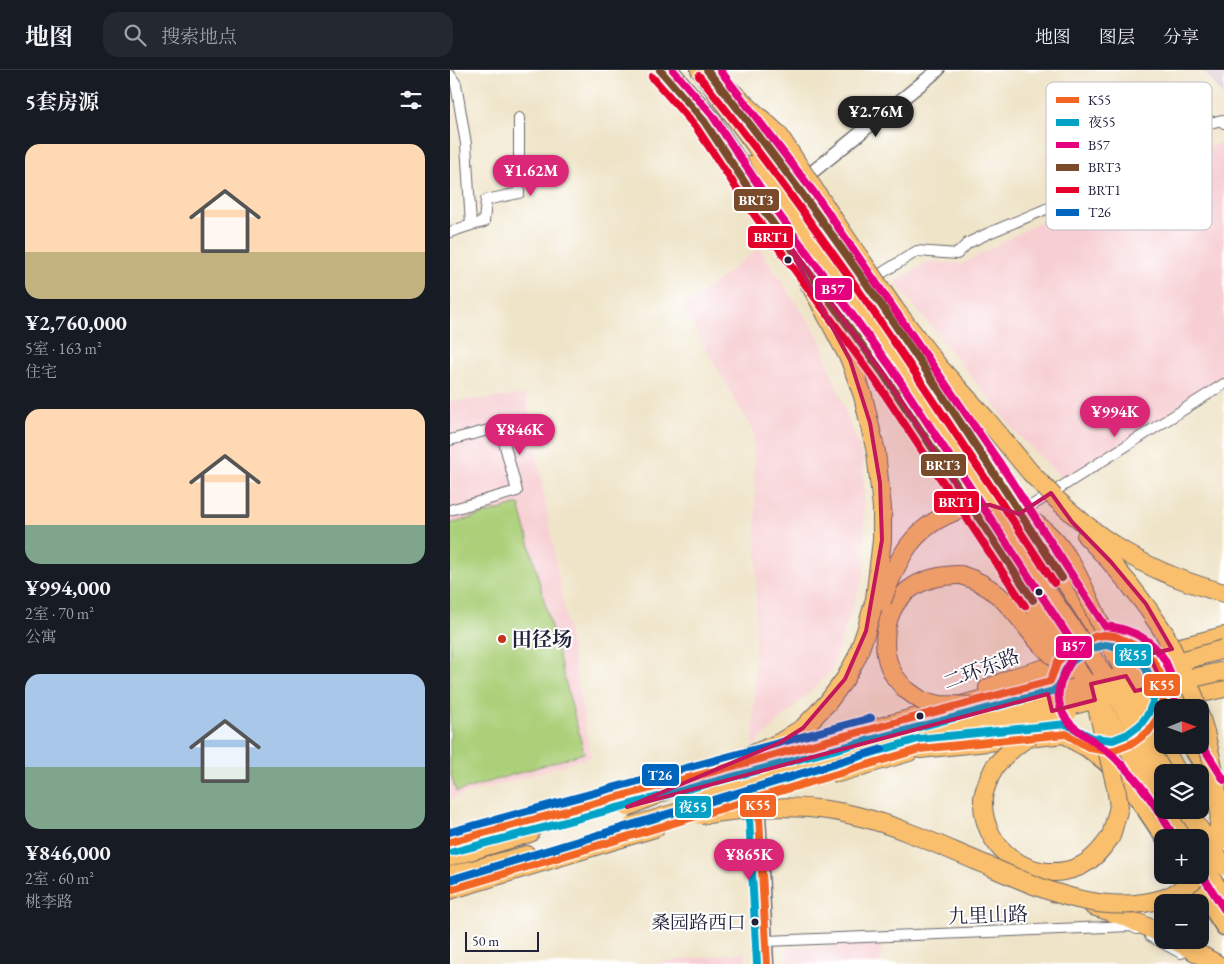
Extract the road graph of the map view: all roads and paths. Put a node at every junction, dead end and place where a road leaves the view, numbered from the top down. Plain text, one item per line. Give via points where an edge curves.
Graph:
1 (660, 70) edge
2 (670, 70) edge
3 (700, 70) edge
4 (707, 70) edge
5 (938, 70) edge
6 (450, 75) edge
7 (519, 118) dead end
8 (1212, 122) edge
9 (1224, 123) edge
10 (796, 185) junction
11 (1046, 209) edge
12 (470, 225) junction
13 (450, 232) edge
14 (874, 278) junction
15 (1224, 384) edge
16 (450, 440) edge
17 (1054, 497) junction
18 (450, 510) edge
19 (1020, 513) junction
20 (1224, 593) edge
21 (1099, 635) junction
22 (1224, 636) edge
23 (1224, 649) edge
24 (1149, 654) junction
25 (857, 657) junction
26 (1057, 665) junction
27 (1224, 671) edge
28 (1224, 688) edge
29 (1089, 698) junction
30 (1164, 699) edge
31 (1186, 699) edge
32 (1195, 699) edge
33 (1002, 706) junction
34 (1053, 716) junction
35 (1154, 724) edge
36 (1154, 728) edge
37 (1066, 734) junction
38 (1086, 748) junction
39 (920, 749) junction
40 (1209, 751) edge
41 (1196, 754) edge
42 (1158, 764) edge
43 (1154, 791) edge
44 (758, 797) junction
45 (1224, 799) edge
46 (627, 807) junction
47 (1193, 819) edge
48 (1202, 819) edge
49 (632, 826) junction
50 (1158, 829) edge
51 (450, 842) edge
52 (450, 857) edge
53 (1224, 858) edge
54 (1209, 863) edge
55 (1224, 866) edge
56 (1209, 875) edge
57 (450, 876) edge
58 (1186, 884) edge
59 (1196, 884) edge
60 (450, 890) edge
61 (1050, 892) junction
62 (1224, 898) edge
63 (1224, 927) edge
64 (1154, 930) edge
65 (767, 941) junction
66 (1190, 949) edge
67 (767, 964) edge
68 (1201, 964) edge
69 (1216, 964) edge

1 - 26 main road via 704,121 761,207 884,375
2 - 25 highway, bridge via 710,118 774,220 850,360 863,396 876,452 882,540 875,599
2 - 29 highway, bridge via 706,103 766,189
3 - 42 highway, bridge via 755,144 970,483 1096,661
4 - 10 main road
4 - 14 highway, bridge via 778,134
5 - 10 street
6 - 12 street via 456,84 466,144
7 - 12 street via 519,193 486,200 484,222
8 - 9 street via 1222,120
10 - 19 main road
11 - 14 street via 968,243 957,254 917,251
12 - 13 street
14 - 17 highway, bridge via 939,367
15 - 19 street
16 - 18 street via 500,427 517,492
17 - 20 highway via 1128,555 1189,584
17 - 32 highway, bridge via 1072,522 1146,604 1170,644
19 - 21 main road
21 - 24 highway via 1117,636 1135,643
21 - 26 highway
22 - 24 highway
23 - 33 highway, bridge
24 - 30 highway via 1158,669
25 - 36 highway, bridge via 892,574 908,545 927,526 946,514 972,505 1008,508 1041,528 1060,546 1074,566 1107,639
25 - 46 highway, bridge via 828,702 787,738
26 - 34 highway via 1049,698
26 - 51 highway, 二环东路 via 1015,677 923,715
27 - 29 highway, bridge
28 - 31 highway
29 - 29 highway, bridge via 1116,787 1119,807 1111,836 1104,847 1079,867 1048,872 1030,868 1002,850 990,833 984,816 983,797 988,781 994,766 1008,751
29 - 33 highway, bridge via 999,595 978,580 961,575 943,575 909,590 890,614 886,629 885,646 895,678 922,701 941,705
29 - 43 highway, bridge
29 - 49 highway, bridge via 868,756
33 - 46 highway, bridge
34 - 37 highway
34 - 39 highway
35 - 38 highway via 1143,738 1125,748 1104,751
37 - 38 highway
37 - 39 highway
38 - 50 main road via 1130,787
39 - 44 highway
40 - 54 highway, bridge via 1220,813 1217,845
41 - 45 main road
44 - 60 highway
44 - 65 street
46 - 52 highway
47 - 55 highway, bridge
48 - 53 highway
49 - 57 highway
49 - 61 highway, bridge via 729,810 808,807 836,811 886,824
56 - 62 highway, bridge
58 - 61 highway, bridge via 1167,897 1145,904 1098,903
59 - 63 main road
61 - 64 highway, bridge via 1126,917
65 - 67 street
65 - 68 street, 九里山路 via 1131,926
66 - 69 highway

